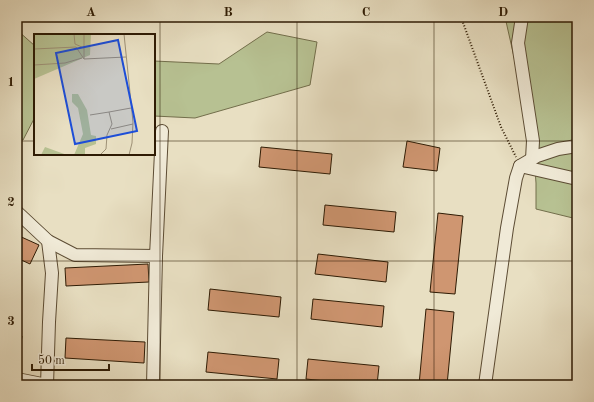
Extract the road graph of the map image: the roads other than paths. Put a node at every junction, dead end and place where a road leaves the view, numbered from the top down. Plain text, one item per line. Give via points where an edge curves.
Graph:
1 (522, 17) edge
2 (162, 130) dead end
3 (577, 146) edge
4 (532, 159) junction
5 (520, 166) junction
6 (577, 179) edge
7 (17, 212) edge
8 (48, 241) junction
9 (156, 256) junction
10 (17, 379) edge
11 (47, 385) edge
12 (153, 385) edge
13 (486, 385) edge

1 - 4 street via 518,43 533,141
2 - 9 street
3 - 4 street via 558,149
4 - 5 street
5 - 6 street
5 - 13 street via 507,228
7 - 8 street
8 - 9 street via 75,255
8 - 11 street via 52,273
9 - 12 street
10 - 11 street

